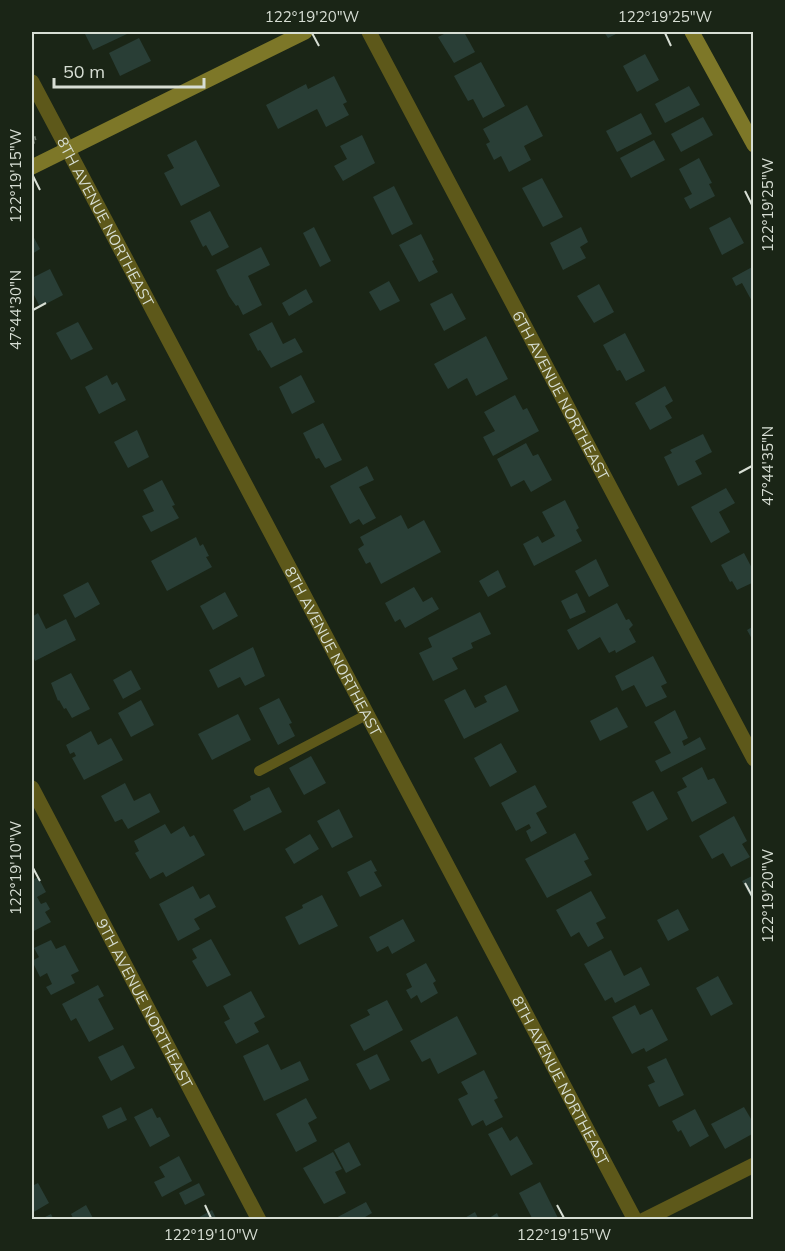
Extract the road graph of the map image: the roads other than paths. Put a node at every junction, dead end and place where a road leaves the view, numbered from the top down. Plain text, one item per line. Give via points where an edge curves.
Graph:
1 (305, 32) edge
2 (369, 32) edge
3 (692, 32) edge
4 (32, 82) edge
5 (753, 145) edge
6 (68, 149) junction
7 (32, 167) edge
8 (366, 715) junction
9 (753, 759) edge
10 (259, 771) dead end
11 (32, 788) edge
12 (753, 1165) edge
13 (259, 1220) edge
14 (635, 1220) edge
15 (644, 1220) edge

1 - 6 street
2 - 9 street, 6TH AVENUE NORTHEAST
3 - 5 street
4 - 6 street, 8TH AVENUE NORTHEAST
6 - 7 street
6 - 8 street, 8TH AVENUE NORTHEAST
8 - 10 lane
8 - 14 street, 8TH AVENUE NORTHEAST
11 - 13 street, 9TH AVENUE NORTHEAST
12 - 15 street

